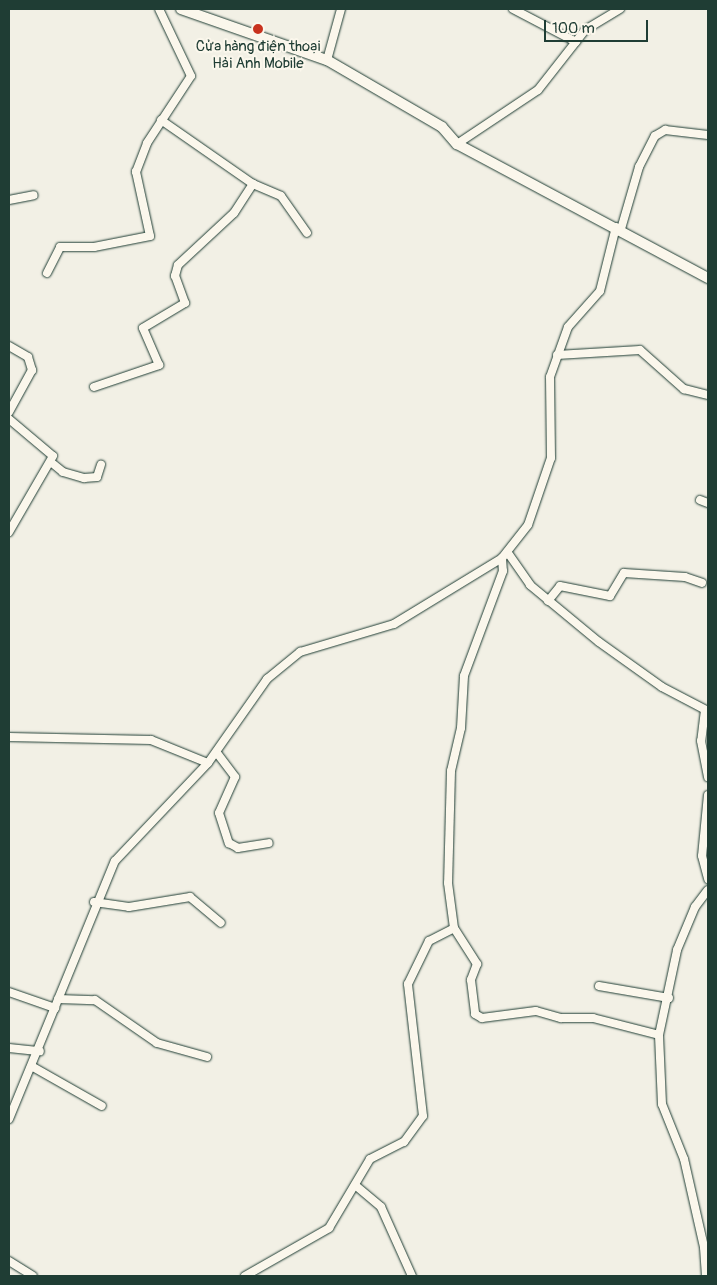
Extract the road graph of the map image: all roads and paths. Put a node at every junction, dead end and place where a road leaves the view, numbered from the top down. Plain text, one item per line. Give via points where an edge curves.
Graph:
1 (159, 9) edge
2 (181, 9) edge
3 (341, 9) edge
4 (513, 9) edge
5 (620, 9) edge
6 (576, 42) junction
7 (327, 60) junction
8 (161, 120) junction
9 (708, 134) edge
10 (457, 144) junction
11 (253, 184) junction
12 (34, 195) dead end
13 (9, 200) edge
14 (618, 228) junction
15 (307, 233) dead end
16 (47, 273) dead end
17 (708, 278) edge
18 (9, 346) edge
19 (557, 355) junction
20 (94, 387) dead end
21 (708, 395) edge
22 (9, 412) edge
23 (9, 420) edge
24 (52, 463) junction
25 (101, 465) dead end
26 (700, 500) dead end
27 (708, 503) edge
28 (9, 532) edge
29 (505, 556) junction
30 (702, 582) dead end
31 (548, 601) junction
32 (706, 710) edge
33 (9, 737) edge
34 (217, 753) junction
35 (208, 763) junction
36 (708, 777) edge
37 (708, 795) edge
38 (269, 843) dead end
39 (708, 879) edge
40 (708, 890) edge
41 (94, 902) junction
42 (221, 922) dead end
43 (454, 928) junction
44 (599, 986) dead end
45 (9, 992) edge
46 (669, 998) junction
47 (58, 999) junction
48 (55, 1008) junction
49 (659, 1035) junction
50 (9, 1048) edge
51 (40, 1051) junction
52 (206, 1057) dead end
53 (33, 1067) junction
54 (102, 1106) dead end
55 (9, 1119) edge
56 (355, 1185) junction
57 (706, 1248) edge
58 (9, 1262) edge
59 (33, 1276) edge
60 (245, 1276) edge
61 (412, 1276) edge
62 (706, 1276) edge

1 - 8 street via 191,76
2 - 7 street
3 - 7 street
4 - 6 street
5 - 6 street via 589,26
6 - 10 street via 538,90
7 - 10 street via 442,127
8 - 11 street
8 - 16 street via 141,154 136,172 150,236 94,247 60,247
9 - 14 street via 665,130 655,136 639,167
10 - 14 street
11 - 15 street via 287,200
11 - 20 street via 234,213 178,265 176,276 185,303 143,328 160,360 158,365
12 - 13 street
14 - 17 street
14 - 19 street via 600,291 568,327
18 - 22 street via 28,357 32,370
19 - 21 street via 640,350 684,390
19 - 29 street via 548,384 553,440 549,469 528,525
23 - 24 street via 52,451
24 - 25 street via 63,472 84,478 96,477
24 - 28 street
26 - 27 street
29 - 31 street
29 - 34 street via 394,624 312,648 289,659 267,679
29 - 43 street via 503,571 464,676 451,771 448,882
30 - 31 street via 685,577 624,573 610,596 560,586
31 - 32 street via 654,681
32 - 36 street via 701,741
33 - 35 street via 151,740
34 - 35 street
34 - 38 street via 235,777 219,813 229,843 238,848
35 - 41 street via 120,852
37 - 39 street via 702,856
40 - 46 street via 695,907 679,943
41 - 42 street via 124,907 190,898
41 - 47 street
43 - 49 street via 477,964 470,980 477,1018 536,1011 561,1018 593,1018
43 - 56 street via 429,941 408,984 423,1116 404,1142 374,1155
44 - 46 street
45 - 48 street
46 - 49 street
47 - 48 street
47 - 52 street via 95,1000 157,1043
48 - 51 street
49 - 57 street via 663,1112 681,1151
50 - 51 street
51 - 53 street
53 - 54 street
53 - 55 street
56 - 60 street via 329,1228
56 - 61 street via 381,1207
57 - 62 street
58 - 59 street

